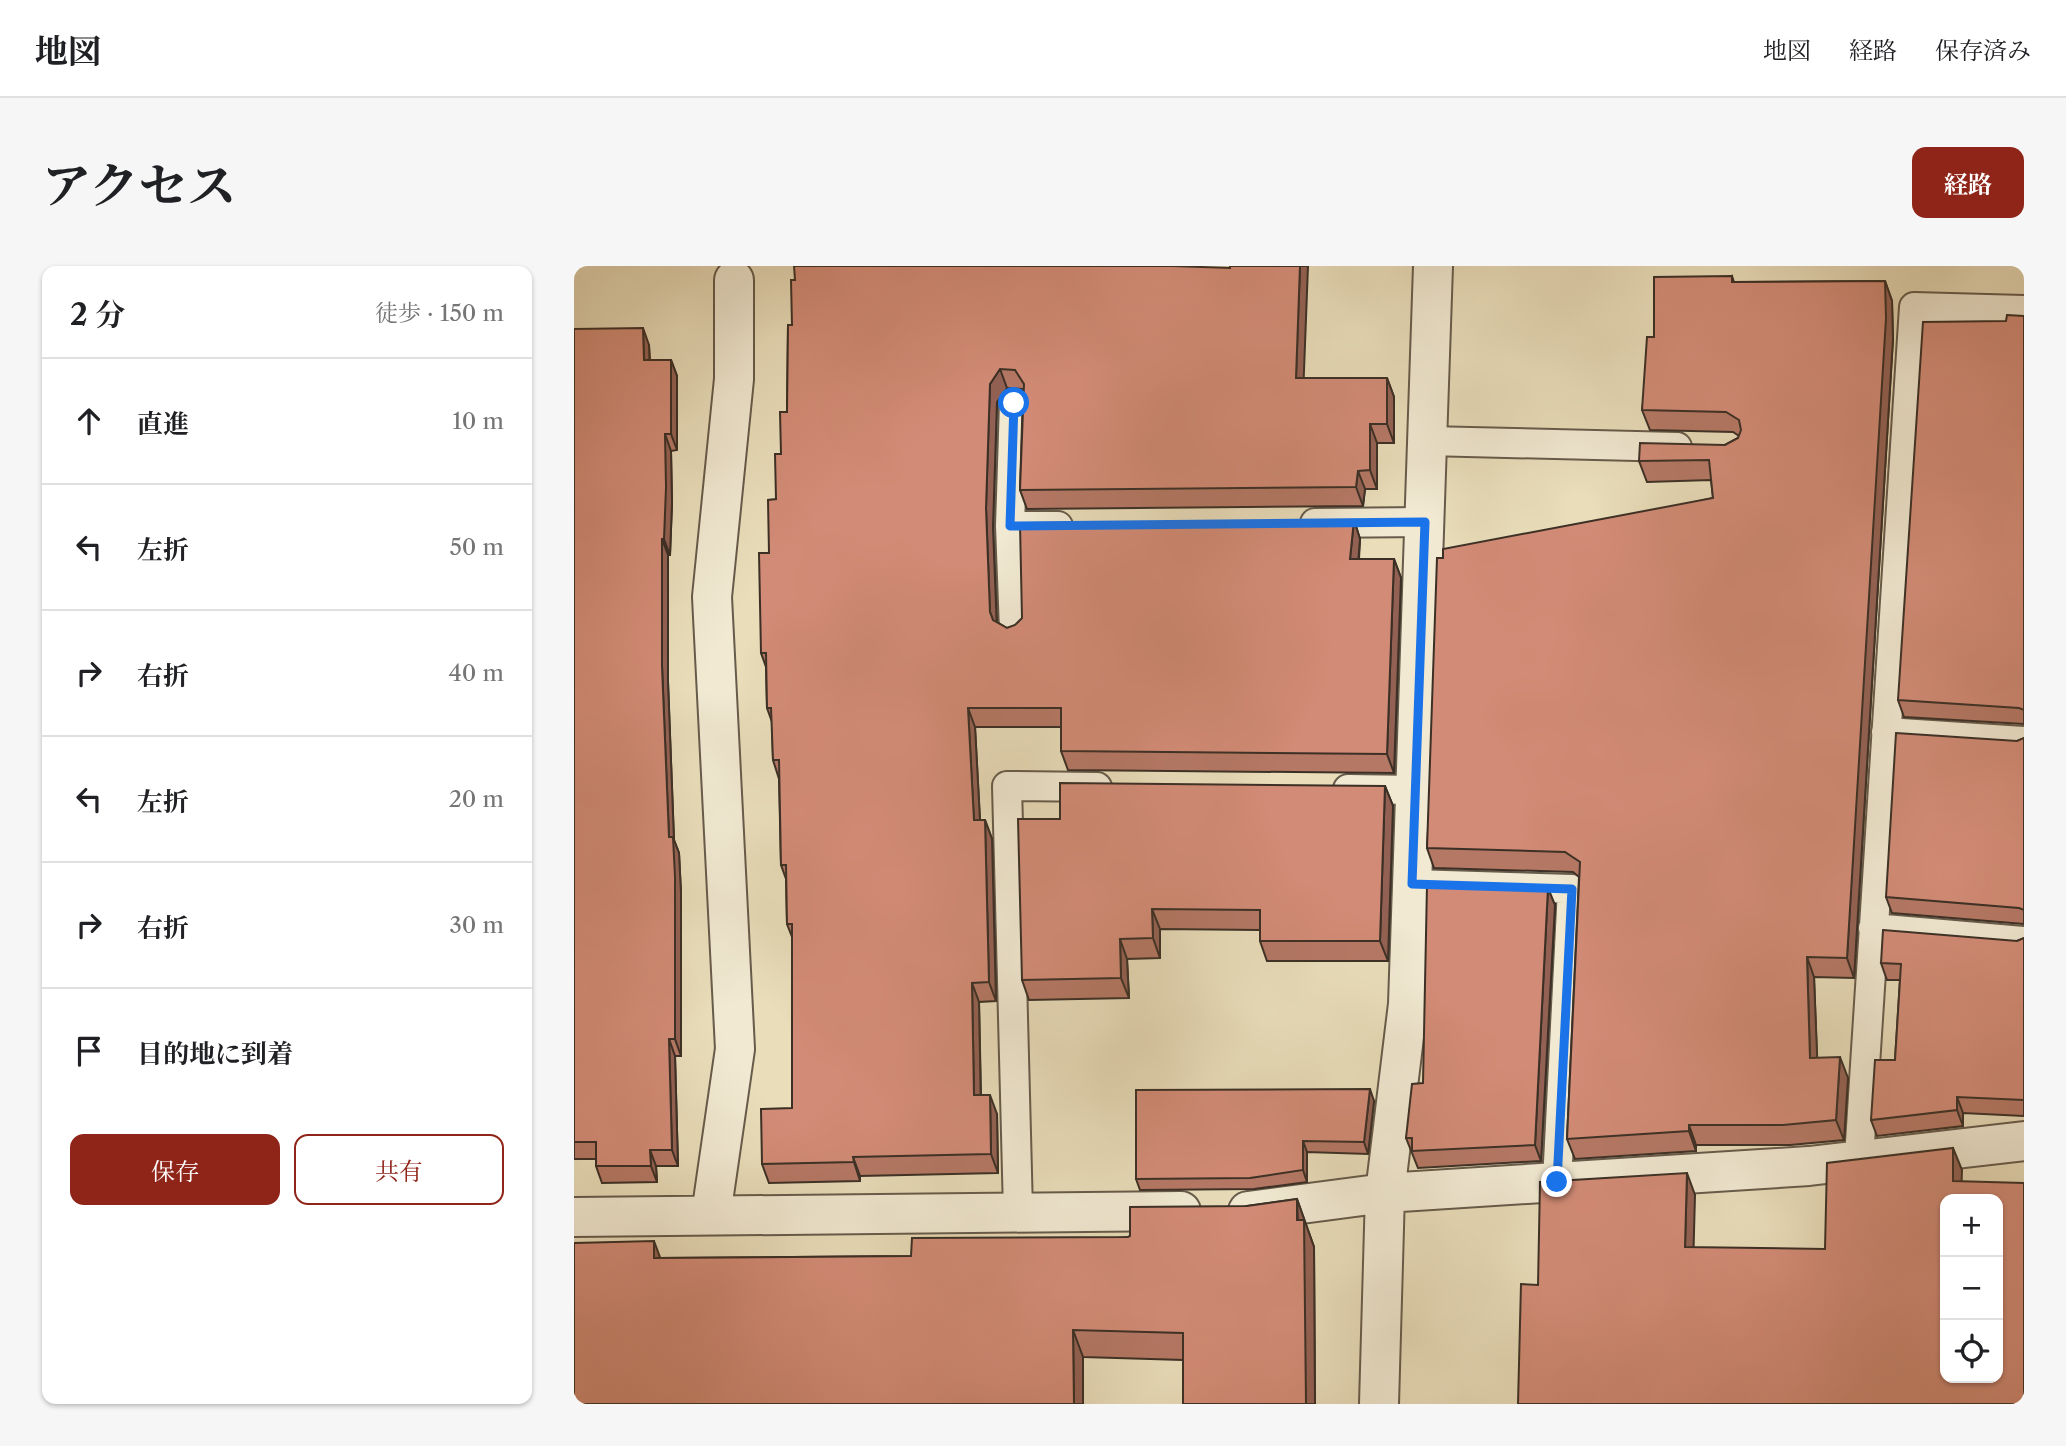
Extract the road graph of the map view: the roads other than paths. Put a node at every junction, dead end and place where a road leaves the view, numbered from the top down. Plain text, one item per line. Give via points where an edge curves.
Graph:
1 (1433, 266) edge
2 (734, 280) dead end
3 (2024, 310) edge
4 (1014, 403) dead end
5 (1427, 441) junction
6 (1704, 448) edge
7 (1425, 522) junction
8 (1286, 523) edge
9 (1010, 526) junction
10 (1079, 526) edge
11 (1014, 629) edge
12 (1886, 732) junction
13 (2024, 741) edge
14 (1129, 787) edge
15 (1320, 789) edge
16 (1415, 790) junction
17 (1412, 884) junction
18 (1873, 928) junction
19 (2024, 941) edge
20 (2024, 1140) edge
21 (1858, 1158) junction
22 (1557, 1182) junction
23 (1385, 1193) junction
24 (1018, 1211) junction
25 (711, 1215) junction
26 (574, 1217) edge
27 (1379, 1404) edge

1 - 5 street
2 - 25 street via 734,379 712,597 735,1049
3 - 12 lane via 1914,307
4 - 9 lane
5 - 6 lane
5 - 7 street
7 - 8 lane
7 - 16 street
9 - 10 lane
9 - 11 lane
12 - 13 lane
12 - 18 lane
14 - 24 lane via 1007,786
15 - 16 lane
16 - 17 street
17 - 22 lane via 1572,889
17 - 23 street via 1408,1004
18 - 19 lane
18 - 21 lane
20 - 21 street
21 - 22 street via 1809,1166
22 - 23 street
23 - 24 street via 1256,1211
23 - 27 street
24 - 25 street
25 - 26 street

